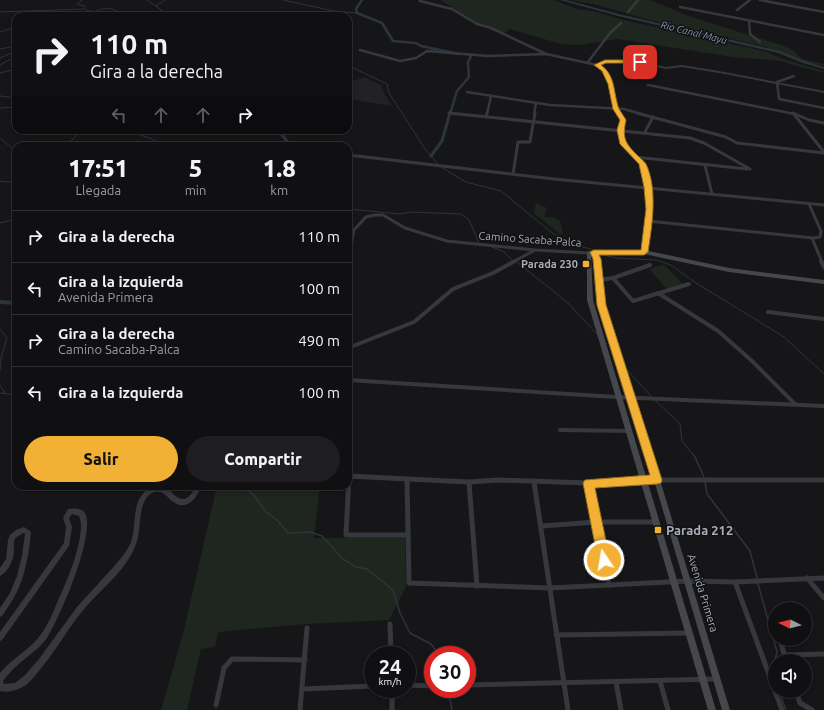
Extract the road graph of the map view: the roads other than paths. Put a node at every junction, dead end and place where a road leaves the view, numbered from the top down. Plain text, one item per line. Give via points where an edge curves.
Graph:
1 (638, 0) edge
2 (750, 0) edge
3 (760, 0) edge
4 (420, 1) dead end
5 (680, 7) dead end
6 (737, 10) dead end
7 (628, 12) dead end
8 (824, 12) edge
9 (748, 21) junction
10 (621, 23) dead end
11 (824, 35) edge
12 (760, 42) dead end
13 (360, 50) dead end
14 (546, 54) junction
15 (588, 62) junction
16 (597, 65) junction
17 (794, 76) dead end
18 (777, 82) junction
19 (648, 85) dead end
20 (467, 92) dead end
21 (824, 92) edge
22 (491, 96) junction
23 (536, 103) junction
24 (824, 108) edge
25 (616, 109) junction
26 (449, 113) dead end
27 (792, 113) junction
28 (486, 117) junction
29 (653, 117) junction
30 (533, 122) junction
31 (824, 123) edge
32 (621, 130) junction
33 (645, 132) junction
34 (824, 152) edge
35 (352, 155) edge
36 (635, 158) junction
37 (705, 165) junction
38 (513, 174) junction
39 (648, 187) junction
40 (712, 194) junction
41 (810, 204) junction
42 (824, 205) edge
43 (648, 221) junction
44 (352, 238) edge
45 (812, 238) junction
46 (535, 250) junction
47 (644, 252) junction
48 (591, 253) junction
49 (650, 265) dead end
50 (824, 267) edge
51 (613, 278) junction
52 (599, 280) junction
53 (824, 282) edge
54 (689, 284) dead end
55 (658, 293) junction
56 (768, 312) dead end
57 (824, 319) edge
58 (352, 346) edge
59 (352, 380) edge
60 (620, 397) junction
61 (630, 397) junction
62 (795, 404) junction
63 (824, 406) edge
64 (560, 430) dead end
65 (630, 431) junction
66 (352, 476) edge
67 (407, 480) junction
68 (644, 480) junction
69 (657, 480) junction
70 (824, 480) edge
71 (469, 482) junction
72 (534, 482) junction
73 (588, 483) junction
74 (152, 490) edge
75 (166, 490) edge
76 (197, 490) edge
77 (348, 490) edge
78 (596, 522) junction
79 (656, 522) junction
80 (541, 526) junction
81 (408, 535) junction
82 (0, 574) edge
83 (807, 578) junction
84 (824, 578) edge
85 (688, 581) junction
86 (735, 582) junction
87 (674, 583) junction
88 (609, 585) junction
89 (477, 586) junction
90 (550, 588) junction
91 (824, 598) edge
92 (0, 614) edge
93 (390, 624) dead end
94 (307, 628) dead end
95 (689, 633) junction
96 (556, 635) junction
97 (0, 638) edge
98 (391, 646) edge
99 (824, 654) edge
100 (812, 655) edge
101 (305, 660) junction
102 (0, 679) edge
103 (703, 679) junction
104 (717, 679) junction
105 (660, 681) junction
106 (0, 682) edge
107 (616, 682) junction
108 (564, 683) junction
109 (476, 685) edge
110 (364, 686) edge
111 (302, 689) junction
112 (392, 698) edge
113 (798, 698) edge
114 (216, 704) dead end
115 (300, 710) edge
116 (392, 710) edge
117 (568, 710) edge
118 (621, 710) edge
119 (668, 710) edge
120 (712, 710) edge
121 (726, 710) edge
122 (782, 710) edge
123 (812, 710) edge

1 - 7 street
2 - 6 street
3 - 8 street
4 - 14 street via 452,9 477,24
5 - 9 street
9 - 11 street
9 - 12 street via 750,34
10 - 15 street
13 - 14 street via 400,61 416,58 428,51 488,56
14 - 15 street
15 - 16 street
16 - 18 street via 605,61 640,62 666,68 682,66
16 - 25 street via 604,70 611,84
17 - 18 street
18 - 21 street
18 - 24 street via 779,99
19 - 27 street
20 - 22 street
22 - 23 street
22 - 28 street
23 - 25 street
23 - 30 street
25 - 29 street
25 - 32 street via 623,120
26 - 28 street
27 - 31 street
27 - 34 street
28 - 30 street
29 - 33 street
29 - 34 street via 726,137 737,143
30 - 32 street
30 - 38 street via 530,142 518,142
32 - 33 street
32 - 36 street via 623,144
33 - 37 street via 690,138 750,169
35 - 38 street
36 - 37 street
36 - 39 street via 642,164
37 - 40 street
38 - 39 street
39 - 40 street
39 - 43 street
40 - 41 street
41 - 42 street
41 - 45 street via 822,231 820,236
43 - 45 street
43 - 47 street
44 - 46 street, Camino Sacaba-Palca via 354,230 366,217 383,215 405,228 432,234 447,241
45 - 50 street
46 - 48 street, Camino Sacaba-Palca
46 - 58 street via 493,273 453,289 414,322
47 - 48 main road, Camino Sacaba-Palca
47 - 53 main road, Camino Sacaba-Palca via 736,271
48 - 52 main road, Avenida Primera via 597,259
48 - 60 main road via 590,300
49 - 51 street
51 - 52 street
51 - 55 street via 633,301
52 - 61 main road, Avenida Primera via 601,305
54 - 55 street
55 - 62 street via 718,331
56 - 57 street
59 - 60 street
60 - 61 street
60 - 65 main road
61 - 62 street
61 - 69 main road, Avenida Primera
62 - 63 street
64 - 65 street
65 - 68 main road
66 - 67 street
67 - 71 street
67 - 81 street
68 - 69 street
68 - 73 street
68 - 79 main road
69 - 70 street
69 - 85 main road, Avenida Primera
71 - 72 street
71 - 89 street
72 - 73 street
72 - 80 street
73 - 78 street
74 - 106 street via 144,495 140,502 132,548 122,563 79,609 29,677 11,689 1,688
75 - 76 street via 176,501 181,502 191,499
77 - 81 street via 346,535
78 - 79 street
78 - 80 street
78 - 88 street
79 - 87 main road
80 - 90 street
81 - 89 street via 408,582
82 - 92 street via 10,559 10,540 16,533 24,530 28,533 18,586
83 - 84 street
83 - 86 street
83 - 91 street
85 - 86 street
85 - 87 street
85 - 104 main road, Avenida Primera
86 - 122 street
87 - 88 street
87 - 95 main road
88 - 90 street
89 - 90 street
90 - 96 street
93 - 98 street
94 - 101 street
95 - 96 street
95 - 103 main road
96 - 108 street
97 - 102 street via 67,544 69,527 66,518 70,511 79,512 83,515 84,524 68,588 58,610 44,635 8,666
99 - 100 street
101 - 111 street
101 - 114 street via 232,659 224,668
103 - 104 street
103 - 105 street
103 - 120 main road
104 - 121 main road, Avenida Primera
105 - 107 street
105 - 119 street
107 - 108 street
107 - 118 street
108 - 109 street
108 - 117 street
110 - 111 street
111 - 115 street
112 - 116 street
113 - 123 street via 800,703

